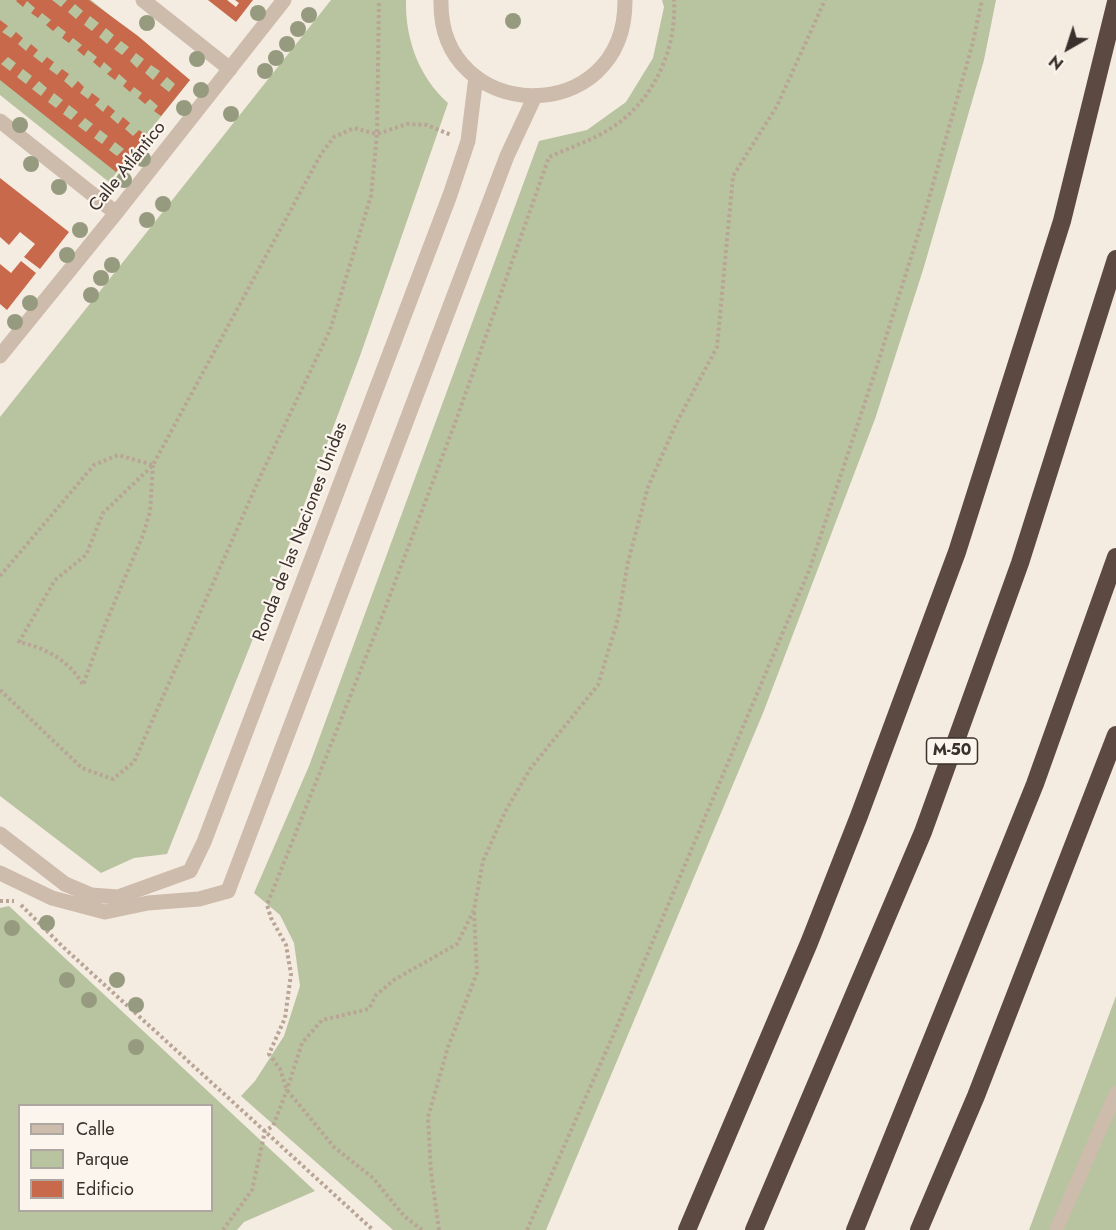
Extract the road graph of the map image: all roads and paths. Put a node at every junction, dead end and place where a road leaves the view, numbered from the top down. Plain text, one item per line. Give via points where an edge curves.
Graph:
1 (143, 0) edge
2 (284, 0) edge
3 (379, 0) edge
4 (441, 0) edge
5 (625, 0) edge
6 (674, 0) edge
7 (825, 0) edge
8 (982, 0) edge
9 (1116, 2) edge
10 (230, 69) junction
11 (476, 77) junction
12 (536, 96) junction
13 (0, 121) edge
14 (377, 134) junction
15 (468, 141) junction
16 (116, 213) junction
17 (1116, 259) edge
18 (0, 356) edge
19 (153, 465) junction
20 (1116, 557) edge
21 (0, 576) edge
22 (0, 690) edge
23 (1116, 735) edge
24 (0, 834) edge
25 (0, 873) edge
26 (0, 901) edge
27 (474, 910) junction
28 (287, 1090) junction
29 (1116, 1093) edge
30 (265, 1131) junction
31 (223, 1230) edge
32 (372, 1230) edge
33 (422, 1230) edge
34 (439, 1230) edge
35 (527, 1230) edge
36 (687, 1230) edge
37 (754, 1230) edge
38 (855, 1230) edge
39 (919, 1230) edge
40 (1056, 1230) edge

1 - 10 street
2 - 10 street, Calle Atlántico
3 - 14 path
4 - 11 street via 443,26 450,44
5 - 12 street via 620,38 594,74 579,85
6 - 28 path via 675,22 667,57 639,104 609,129 549,157 383,614 267,905 286,945 291,974 285,1018 269,1054 280,1069
7 - 27 path via 777,106 733,176 717,347 648,487 618,619 598,685 530,769 505,812 483,861
8 - 35 path via 924,216 810,568
9 - 36 highway via 1062,220 957,552 813,932
10 - 16 street, Calle Atlántico
11 - 12 street via 503,92
11 - 15 street, Ronda de las Naciones Unidas
12 - 25 street via 507,156 228,891 199,899 148,903 105,912 52,898
13 - 16 street
14 - 15 path via 407,124 427,125
14 - 19 path via 354,128 334,137 321,154
14 - 22 path via 371,196 330,330 134,762 113,779 82,768
15 - 24 street, Ronda de las Naciones Unidas via 213,820 190,871 118,897 91,895 65,884
16 - 18 street, Calle Atlántico
17 - 37 highway, M-50 via 1020,563 923,832
19 - 19 path via 150,512 143,535 83,685 75,670 59,659 19,642 55,580 86,555 103,513
19 - 21 path via 118,455 94,465
20 - 38 highway via 1035,784
23 - 39 highway via 976,1096
26 - 30 path via 16,901
27 - 28 path via 457,944 394,980 376,995 369,1009 322,1020 302,1043
27 - 34 path via 477,973 448,1047 428,1117
28 - 30 path via 273,1126
28 - 33 path via 334,1147 373,1178 404,1216
29 - 40 lane
30 - 31 path via 252,1190
30 - 32 path

